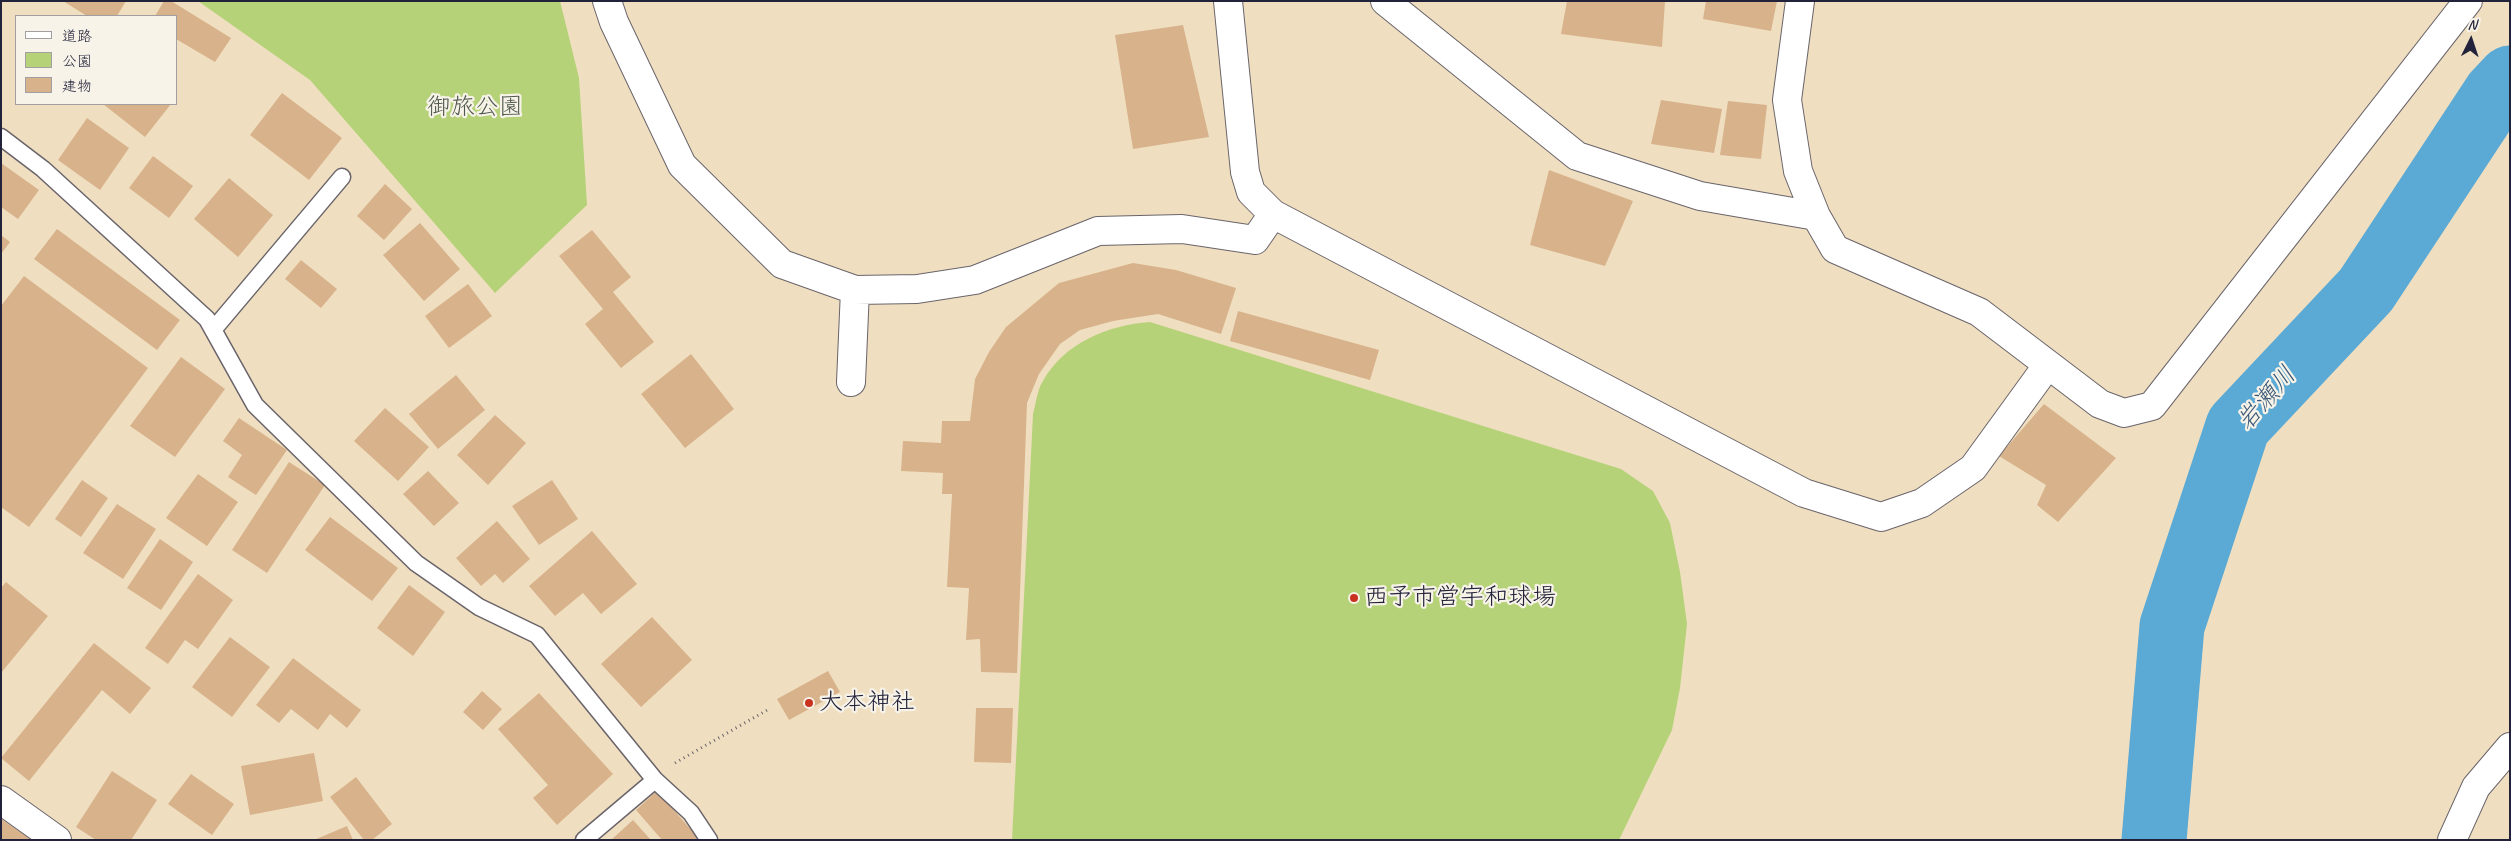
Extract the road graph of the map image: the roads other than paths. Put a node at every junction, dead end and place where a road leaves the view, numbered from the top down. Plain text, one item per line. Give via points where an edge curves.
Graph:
1 (608, 1) edge
2 (1228, 1) edge
3 (1385, 1) edge
4 (1800, 1) edge
5 (2468, 1) edge
6 (1, 137) edge
7 (342, 177) dead end
8 (1273, 214) junction
9 (1816, 216) junction
10 (855, 290) junction
11 (213, 330) junction
12 (2047, 366) junction
13 (851, 382) dead end
14 (2510, 747) edge
15 (655, 780) junction
16 (1, 800) edge
17 (58, 840) edge
18 (584, 840) edge
19 (710, 840) edge
20 (2452, 840) edge

1 - 10 street via 614,22 682,165 782,264
2 - 8 street via 1245,172 1251,192
3 - 9 street via 1578,156 1700,196
4 - 9 street via 1787,100 1798,171
5 - 12 street via 2152,406 2124,413 2100,404
6 - 11 lane via 43,169 207,319
7 - 11 lane
8 - 10 street via 1255,240 1182,229 1098,231 975,280 917,289
8 - 12 street via 1804,493 1881,517 1922,503 1973,468
9 - 12 street via 1836,249 1979,312
10 - 13 street
11 - 15 lane via 255,405 416,563 479,607 537,635
14 - 20 street via 2476,787
15 - 18 lane
15 - 19 lane via 691,814
16 - 17 street

